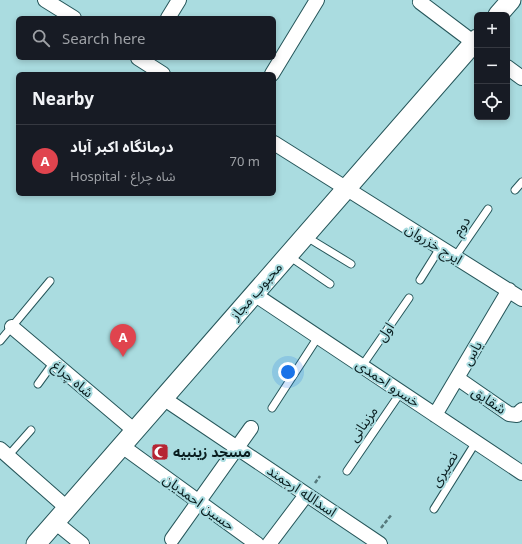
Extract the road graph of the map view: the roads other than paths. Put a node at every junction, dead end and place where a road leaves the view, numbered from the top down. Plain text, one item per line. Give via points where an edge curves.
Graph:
1 (45, 0) edge
2 (179, 0) edge
3 (317, 0) edge
4 (421, 0) edge
5 (511, 0) edge
6 (501, 12) edge
7 (71, 16) edge
8 (169, 16) edge
9 (474, 41) edge
10 (474, 44) edge
11 (142, 60) edge
12 (510, 69) edge
13 (160, 72) edge
14 (273, 72) edge
15 (522, 78) edge
16 (276, 144) edge
17 (522, 182) edge
18 (346, 189) junction
19 (515, 190) dead end
20 (488, 209) dead end
21 (305, 236) junction
22 (440, 248) junction
23 (288, 255) junction
24 (455, 257) junction
25 (351, 264) dead end
26 (420, 280) dead end
27 (50, 282) dead end
28 (330, 284) dead end
29 (509, 290) junction
30 (254, 294) junction
31 (409, 298) dead end
32 (522, 299) edge
33 (12, 327) junction
34 (318, 337) junction
35 (0, 341) edge
36 (54, 362) junction
37 (362, 366) junction
38 (457, 378) junction
39 (38, 384) dead end
40 (401, 392) junction
41 (163, 398) junction
42 (272, 408) dead end
43 (522, 410) edge
44 (435, 415) junction
45 (252, 428) dead end
46 (31, 430) dead end
47 (135, 430) junction
48 (476, 442) junction
49 (122, 446) junction
50 (237, 448) junction
51 (4, 452) edge
52 (347, 471) dead end
53 (522, 473) edge
54 (306, 494) junction
55 (199, 502) junction
56 (67, 508) junction
57 (434, 509) dead end
58 (55, 522) junction
59 (172, 539) dead end
60 (374, 542) edge
61 (36, 544) edge
62 (82, 544) edge
63 (257, 544) edge
64 (269, 544) edge

1 - 7 street
2 - 8 street
3 - 14 street
4 - 9 street via 420,2
5 - 6 main road
10 - 18 main road, محبوب مجاز
11 - 13 street
12 - 15 street
16 - 18 street, ایرج خزروان
17 - 19 lane
18 - 21 main road, محبوب مجاز
18 - 22 street, ایرج خزروان
20 - 24 lane, دوم
21 - 23 main road, محبوب مجاز
21 - 25 lane
22 - 24 street, ایرج خزروان
22 - 26 lane
23 - 28 lane
23 - 30 main road, محبوب مجاز
24 - 29 street, ایرج خزروان
27 - 33 lane
29 - 32 street, ایرج خزروان
29 - 38 street, یاس
30 - 34 street, خسرو احمدی
30 - 41 main road, محبوب مجاز
31 - 37 lane, اول
33 - 35 lane
33 - 36 street, شاه چراغ
34 - 37 street, خسرو احمدی
34 - 42 lane
36 - 39 lane
36 - 47 street, شاه چراغ
37 - 40 street, خسرو احمدی
38 - 43 street, شقایق via 509,414 517,415
38 - 44 street, یاس
40 - 44 street, خسرو احمدی
40 - 52 lane, مزینانی
41 - 47 main road, محبوب مجاز
41 - 50 street, اسدالله ارجمند
44 - 48 street, خسرو احمدی
45 - 50 street
46 - 51 lane
47 - 49 main road, محبوب مجاز
48 - 53 street, خسرو احمدی
48 - 57 lane, نصیری
49 - 55 street, حسین احمدیان
49 - 56 main road, محبوب مجاز
50 - 54 street, اسدالله ارجمند
50 - 55 street
51 - 56 street
54 - 60 street, اسدالله ارجمند
54 - 64 street
55 - 59 street
55 - 63 street, حسین احمدیان
56 - 58 main road, محبوب مجاز
58 - 61 main road, محبوب مجاز
58 - 62 street

